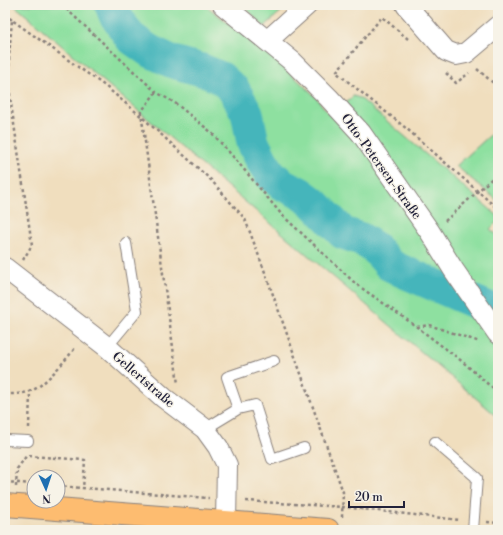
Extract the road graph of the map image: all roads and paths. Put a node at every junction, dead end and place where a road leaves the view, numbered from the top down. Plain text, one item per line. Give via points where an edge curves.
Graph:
1 (62, 5) edge
2 (223, 5) edge
3 (307, 5) edge
4 (406, 5) edge
5 (5, 14) edge
6 (12, 20) junction
7 (498, 26) edge
8 (410, 40) dead end
9 (267, 41) junction
10 (475, 67) dead end
11 (443, 69) dead end
12 (470, 71) dead end
13 (498, 87) edge
14 (156, 92) junction
15 (142, 117) junction
16 (498, 173) edge
17 (478, 191) junction
18 (498, 209) edge
19 (430, 232) junction
20 (126, 243) dead end
21 (9, 272) edge
22 (417, 327) junction
23 (89, 333) junction
24 (492, 339) edge
25 (107, 347) junction
26 (274, 361) dead end
27 (498, 393) edge
28 (5, 394) edge
29 (164, 398) junction
30 (238, 409) junction
31 (205, 429) junction
32 (5, 440) edge
33 (28, 441) dead end
34 (435, 442) dead end
35 (304, 448) dead end
36 (26, 456) dead end
37 (84, 480) dead end
38 (5, 482) edge
39 (26, 483) edge
40 (66, 487) edge
41 (226, 500) junction
42 (5, 505) edge
43 (343, 507) junction
44 (226, 522) junction
45 (498, 523) edge
46 (335, 526) edge
47 (473, 526) edge
48 (5, 528) edge
49 (26, 530) edge

1 - 14 path
2 - 9 street, Otto-Petersen-Straße
3 - 9 street
4 - 7 street via 446,51 456,55 466,53
5 - 6 path
6 - 15 path via 105,86
6 - 21 path via 9,57 10,97 32,246
8 - 17 path via 382,17 336,72
9 - 19 street, Otto-Petersen-Straße via 293,62 361,133
10 - 13 path
11 - 12 path via 456,83
14 - 15 path via 141,112
14 - 22 path via 175,103 211,132 282,215 356,284
15 - 29 path via 178,383
15 - 43 path via 211,180 245,219 343,492
16 - 17 path
17 - 18 path
17 - 19 path
19 - 24 street, Otto-Petersen-Straße
20 - 25 lane via 137,311
21 - 23 street, Gellertstraße
22 - 24 path via 429,325
22 - 27 path
23 - 25 street, Gellertstraße
23 - 28 path via 34,390
25 - 29 street, Gellertstraße
26 - 30 lane via 227,377
29 - 31 street, Gellertstraße
30 - 31 lane
30 - 35 lane via 255,405 272,459
31 - 41 street, Gellertstraße via 228,465
32 - 33 lane
34 - 47 lane via 477,478
36 - 37 path via 85,460
38 - 39 path
40 - 41 path
41 - 43 path
41 - 44 street, Gellertstraße
42 - 44 main road
43 - 46 path
43 - 47 path
44 - 46 main road
45 - 47 path
48 - 49 path

